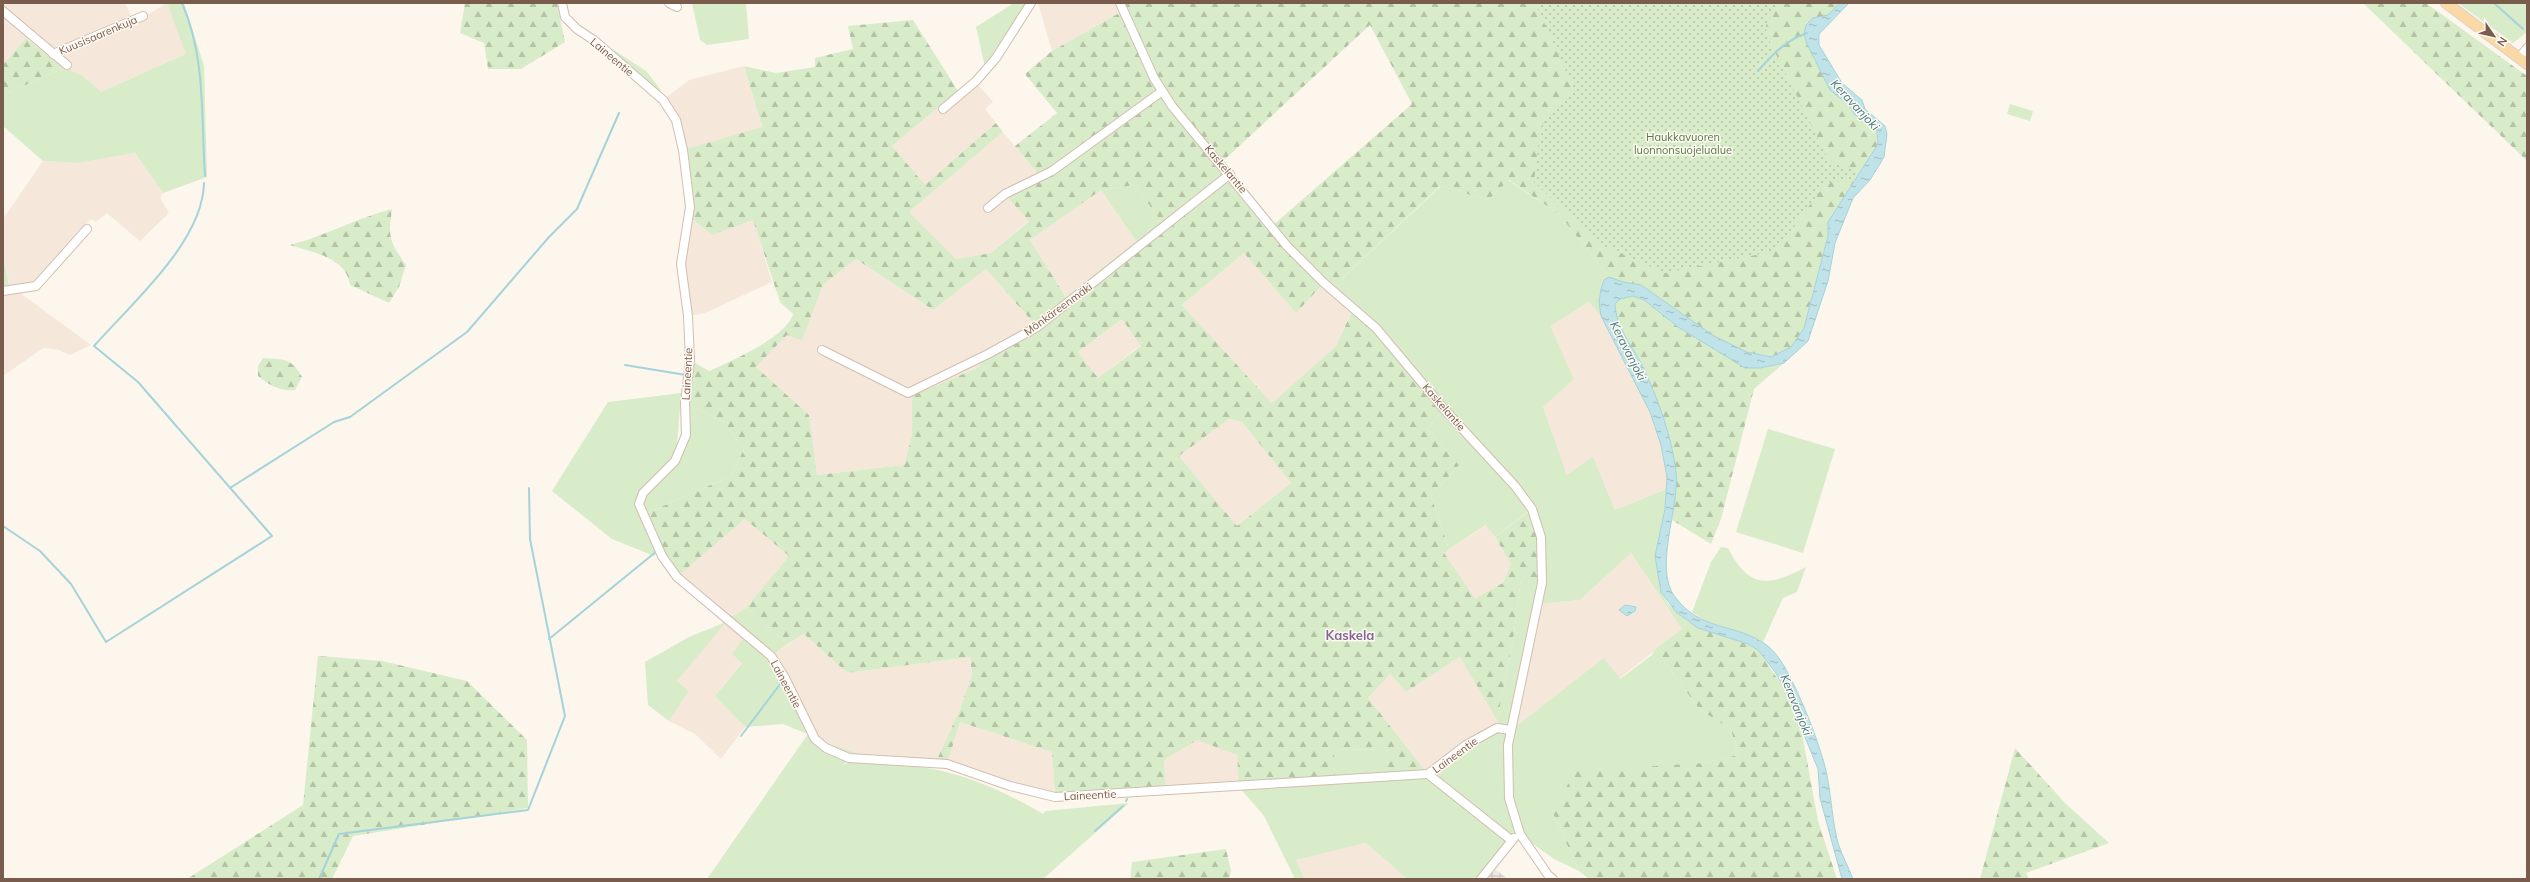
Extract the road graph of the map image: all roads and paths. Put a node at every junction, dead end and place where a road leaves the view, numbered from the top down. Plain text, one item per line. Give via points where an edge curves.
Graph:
1 (562, 3) edge
2 (1031, 3) edge
3 (1120, 3) edge
4 (2446, 3) edge
5 (3, 11) edge
6 (144, 16) dead end
7 (2527, 48) edge
8 (54, 54) junction
9 (2523, 61) edge
10 (67, 65) dead end
11 (1162, 92) junction
12 (943, 109) dead end
13 (1230, 174) junction
14 (988, 208) dead end
15 (87, 229) dead end
16 (3, 291) edge
17 (822, 350) dead end
18 (1511, 730) junction
19 (1428, 774) junction
20 (1520, 834) junction
21 (1511, 840) junction
22 (1482, 879) edge
23 (1554, 879) edge

1 - 19 street, Laineentie via 565,17 577,30 595,41 663,100 676,120 683,150 690,207 681,264 688,316 690,360 685,403 686,435 675,461 643,493 639,504 662,556 677,577 771,656 785,678 815,739 836,754 849,758 947,764 1010,786 1055,796
2 - 12 street via 996,58 976,81
3 - 11 street, Kaskelantie
4 - 9 main road
5 - 8 street
6 - 8 street, Kuusisaarenkuja
7 - 9 street
8 - 10 street
11 - 13 street, Kaskelantie
11 - 14 street via 1052,171 1006,194
13 - 17 street, Mönkäreenmäki via 1037,327 908,393
13 - 18 street, Kaskelantie via 1287,246 1381,334 1444,409 1515,486 1532,509 1541,537 1542,582
15 - 16 street via 36,286
18 - 19 street, Laineentie via 1497,728 1466,745
18 - 20 street, Kaskelantie via 1508,746 1509,798
19 - 21 street
20 - 21 street
20 - 23 street, Kaskelantie via 1548,875
21 - 22 street

